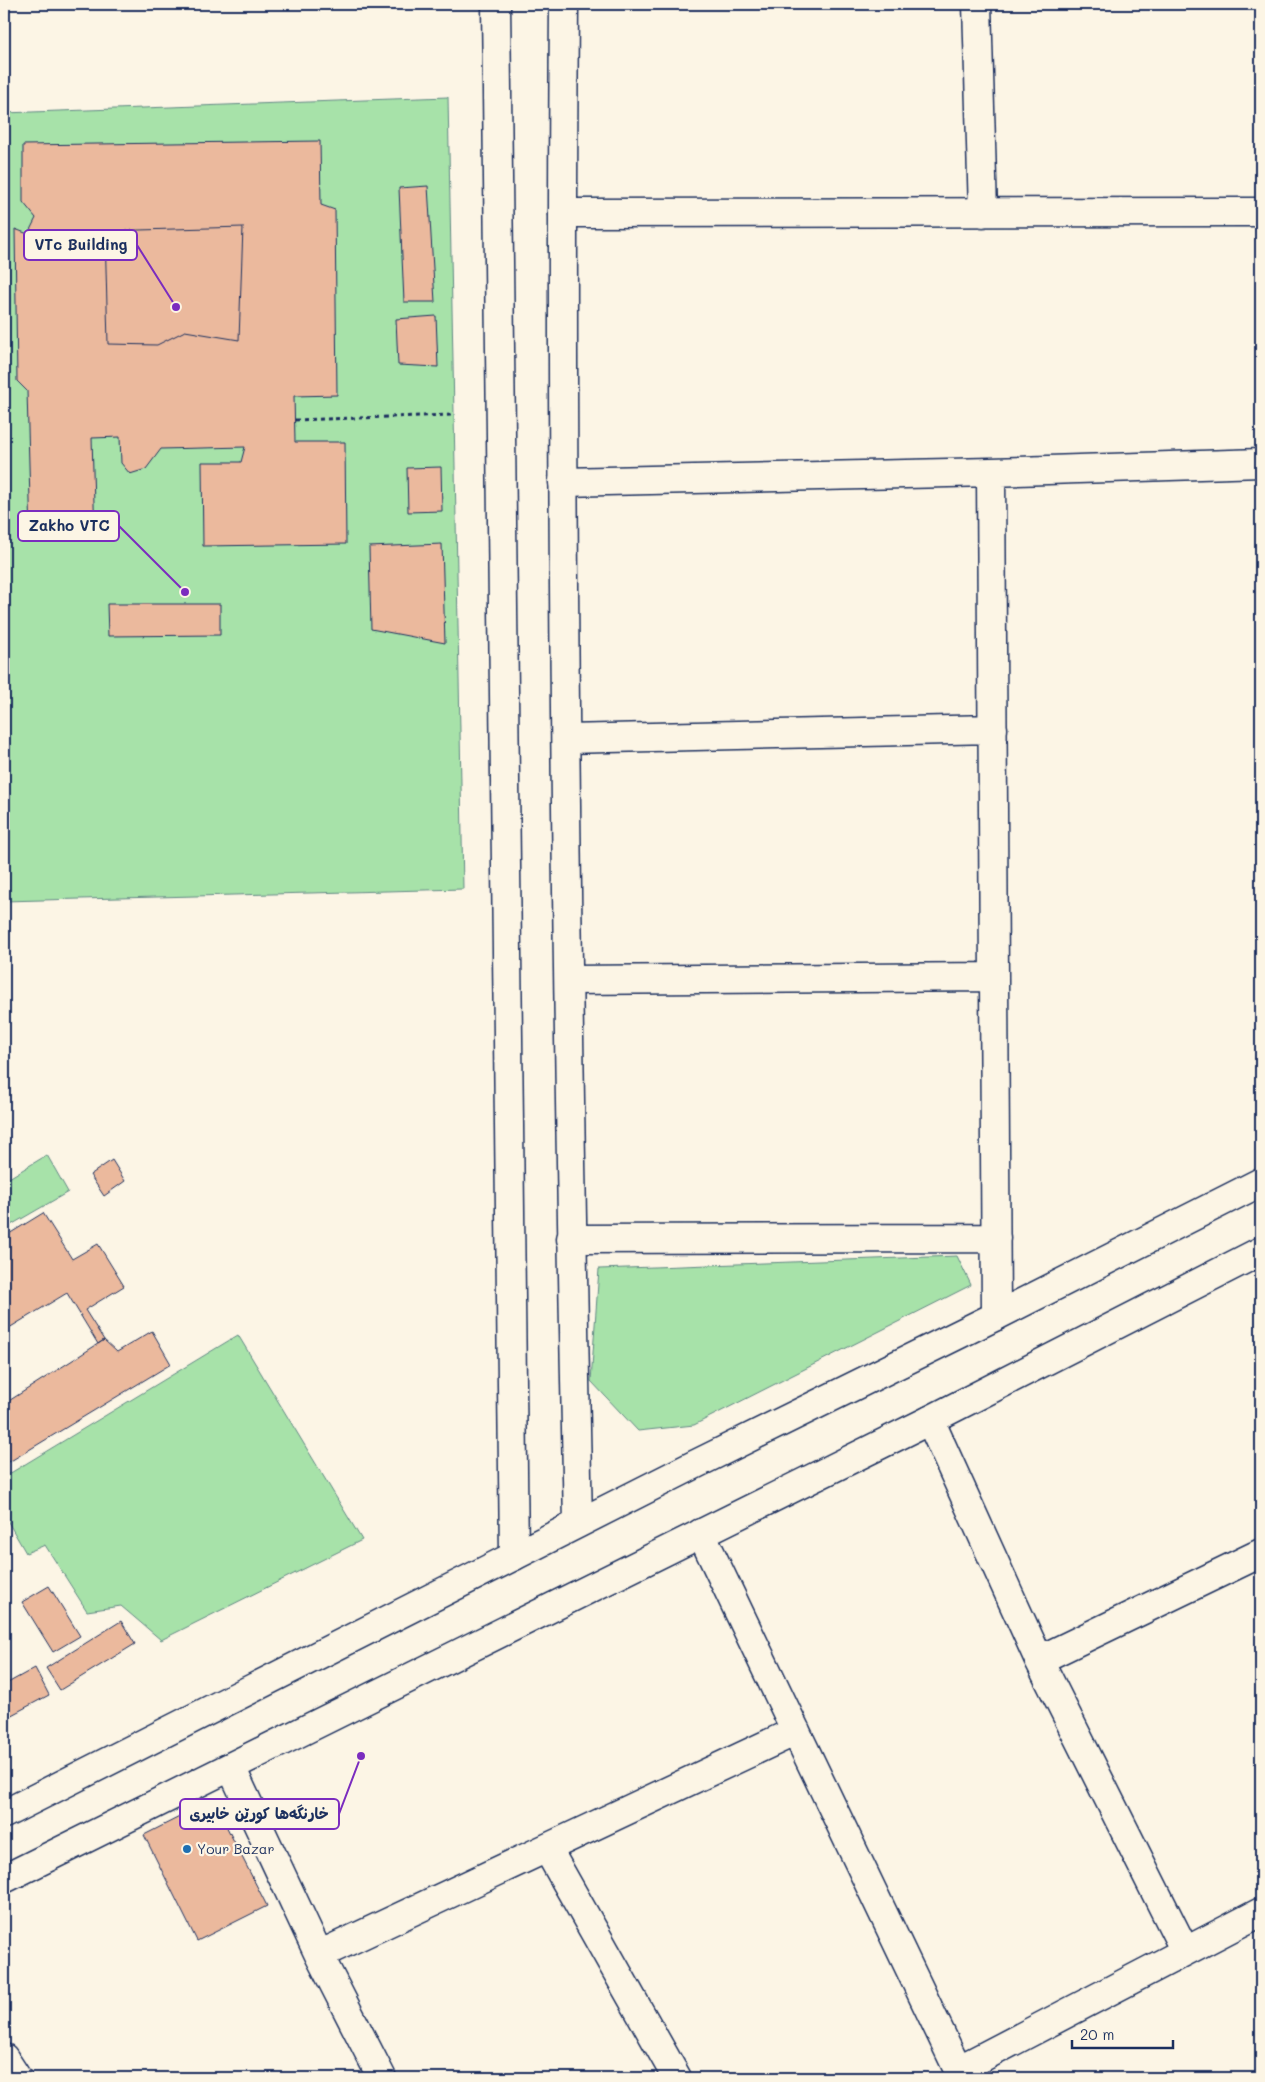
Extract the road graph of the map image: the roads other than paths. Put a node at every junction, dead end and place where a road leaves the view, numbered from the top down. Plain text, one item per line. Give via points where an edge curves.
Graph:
1 (496, 4) edge
2 (564, 4) edge
3 (978, 4) edge
4 (1261, 212) edge
5 (563, 213) junction
6 (983, 213) junction
7 (1261, 463) edge
8 (991, 472) junction
9 (564, 482) junction
10 (993, 729) junction
11 (566, 739) junction
12 (994, 977) junction
13 (569, 980) junction
14 (1261, 1182) edge
15 (996, 1238) junction
16 (572, 1239) junction
17 (1261, 1251) edge
18 (996, 1316) junction
19 (930, 1420) junction
20 (578, 1523) junction
21 (702, 1533) junction
22 (1261, 1553) edge
23 (514, 1556) junction
24 (1039, 1660) junction
25 (796, 1731) junction
26 (230, 1767) junction
27 (4, 1814) edge
28 (547, 1848) junction
29 (4, 1879) edge
30 (1261, 1912) edge
31 (1185, 1951) junction
32 (319, 1955) junction
33 (4, 2058) edge
34 (960, 2074) edge
35 (17, 2078) edge
36 (382, 2078) edge
37 (677, 2078) edge

1 - 23 street
2 - 5 street
3 - 6 street
4 - 6 street
5 - 6 street
5 - 9 street
7 - 8 street
8 - 9 street
8 - 10 street
9 - 11 street
10 - 11 street
10 - 12 street
11 - 13 street
12 - 13 street
12 - 15 street
13 - 16 street
14 - 18 street
15 - 16 street
15 - 18 street
16 - 20 street
17 - 19 street
18 - 20 street
19 - 21 street
19 - 24 street
20 - 23 street
21 - 25 street
21 - 26 street
22 - 24 street
23 - 27 street
24 - 31 street
25 - 28 street
25 - 34 street
26 - 29 street
26 - 32 street
28 - 32 street
28 - 37 street
30 - 31 street
31 - 34 street
32 - 36 street
33 - 35 street

